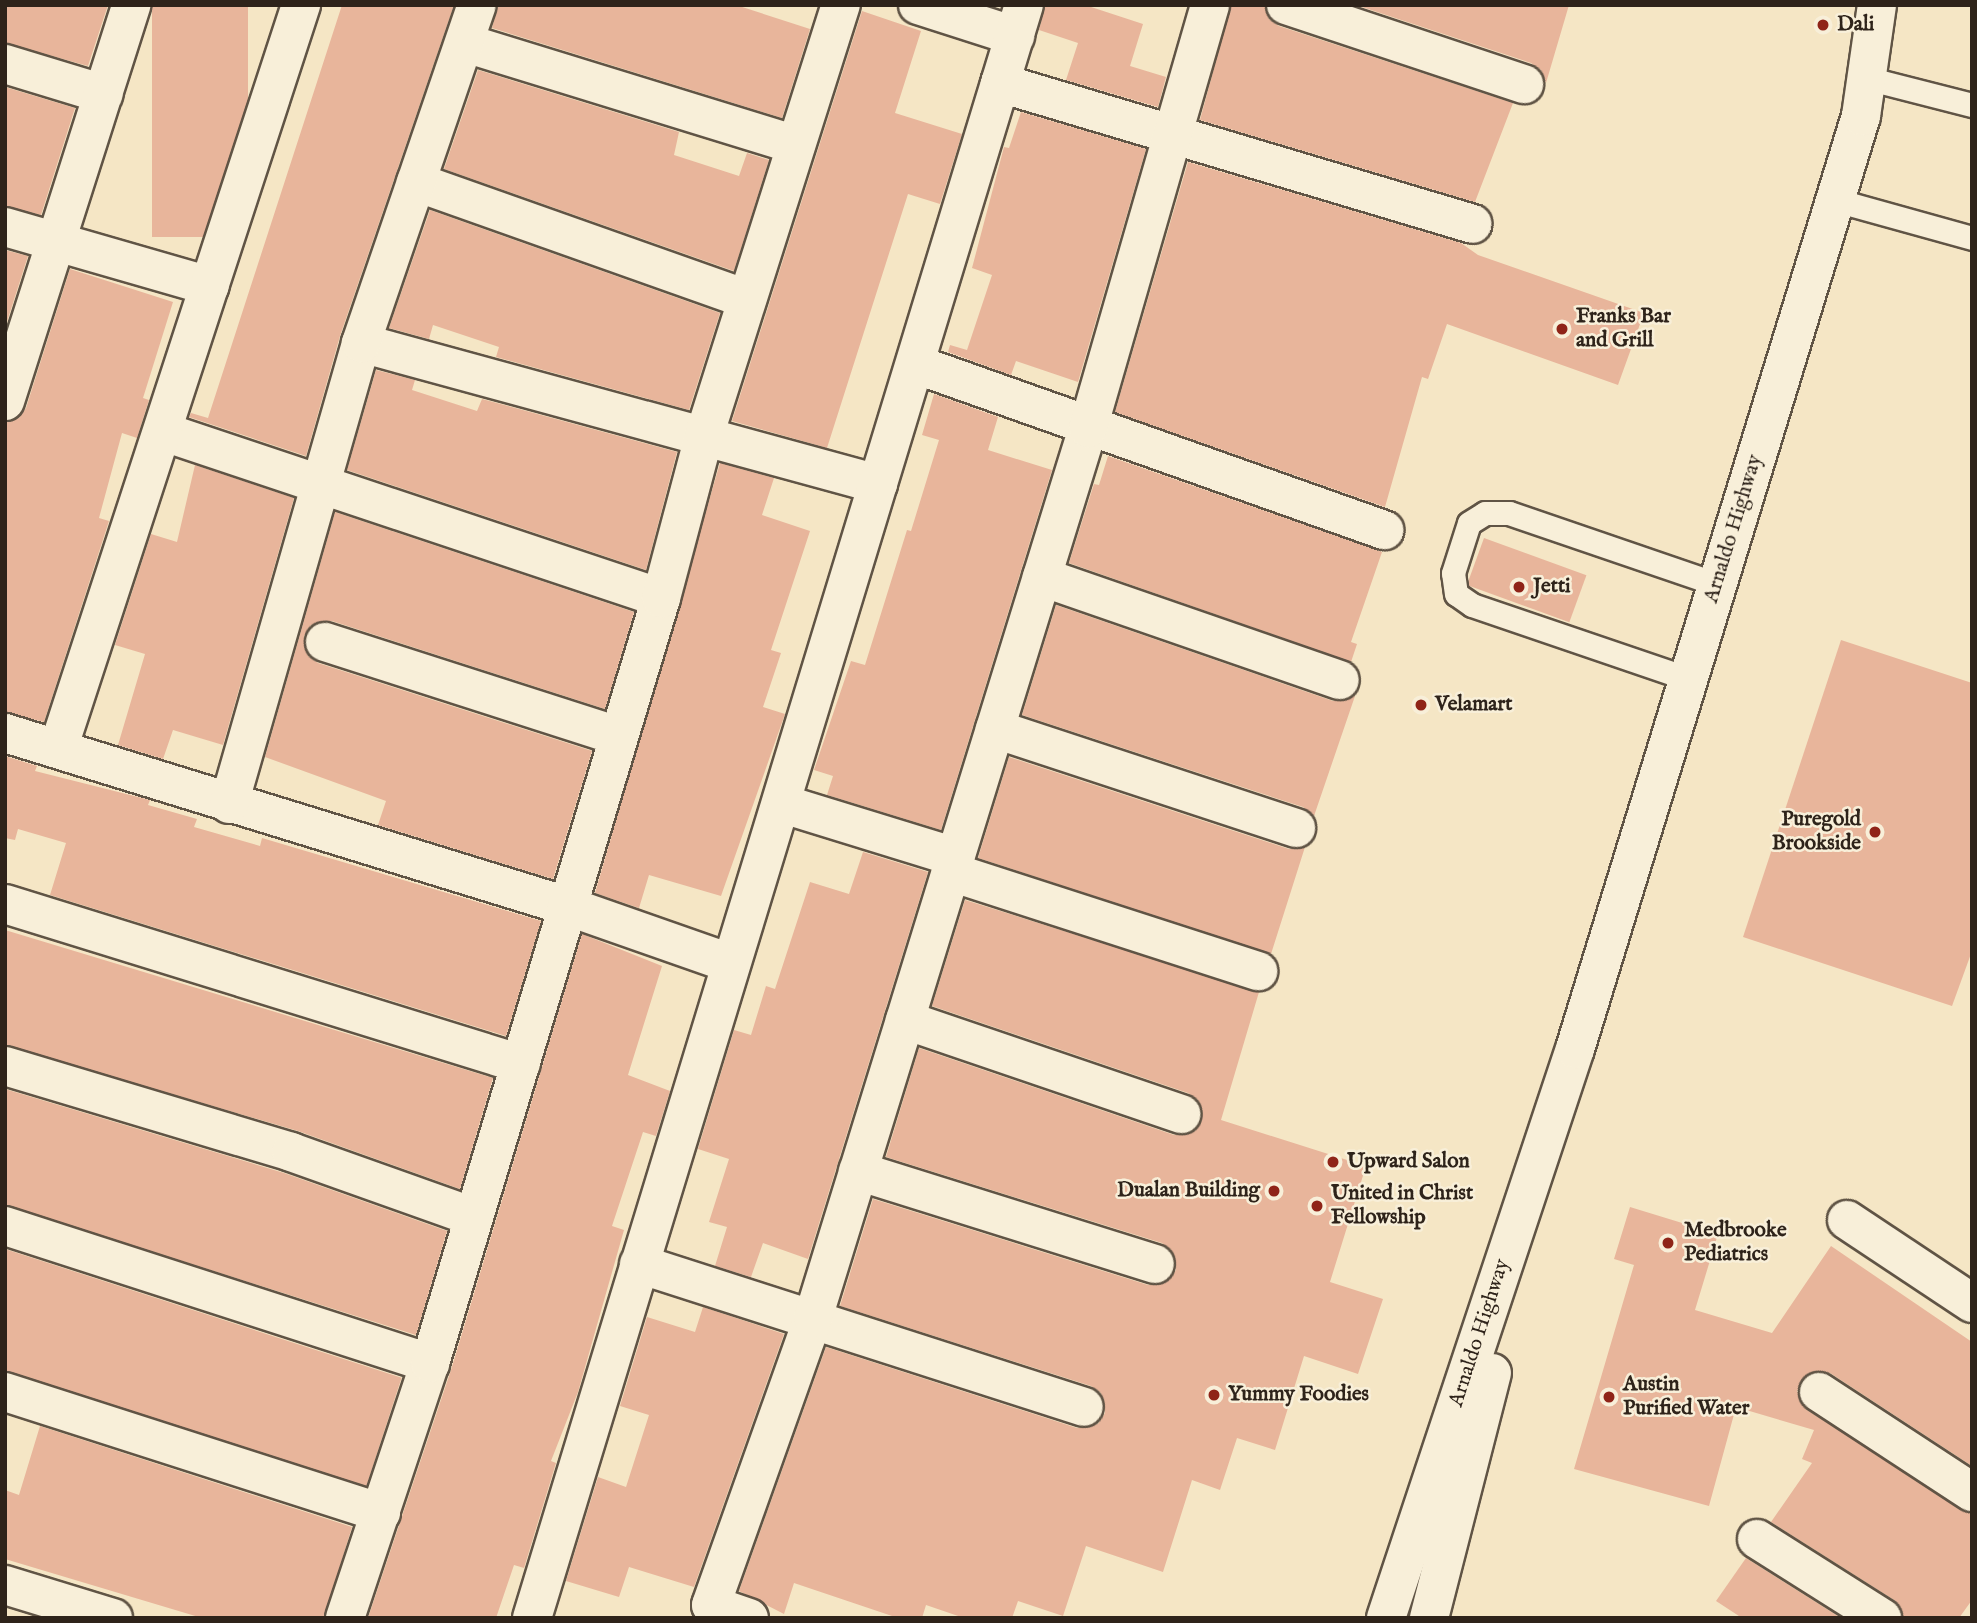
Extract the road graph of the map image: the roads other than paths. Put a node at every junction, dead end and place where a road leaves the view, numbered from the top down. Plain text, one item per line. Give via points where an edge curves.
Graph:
1 (131, 5) edge
2 (301, 5) edge
3 (477, 5) edge
4 (841, 5) edge
5 (918, 5) edge
6 (1210, 5) edge
7 (1286, 5) edge
8 (1877, 5) edge
9 (1019, 20) edge
10 (466, 43) junction
11 (5, 64) edge
12 (1866, 78) junction
13 (1000, 83) junction
14 (1524, 83) dead end
15 (104, 94) junction
16 (1972, 105) edge
17 (1172, 138) junction
18 (796, 145) junction
19 (416, 182) junction
20 (1835, 200) junction
21 (1472, 224) dead end
22 (5, 227) edge
23 (1972, 238) edge
24 (58, 242) junction
25 (211, 286) junction
26 (747, 299) junction
27 (362, 343) junction
28 (915, 365) junction
29 (8, 385) edge
30 (1088, 428) junction
31 (164, 432) junction
32 (705, 433) junction
33 (878, 484) junction
34 (320, 485) junction
35 (1384, 530) dead end
36 (1042, 577) junction
37 (1716, 584) junction
38 (660, 598) junction
39 (325, 642) dead end
40 (1689, 679) junction
41 (1340, 680) dead end
42 (995, 730) junction
43 (5, 733) edge
44 (618, 736) junction
45 (58, 749) junction
46 (229, 804) junction
47 (783, 804) junction
48 (1297, 828) dead end
49 (953, 865) junction
50 (5, 904) edge
51 (567, 906) junction
52 (730, 963) junction
53 (1258, 971) dead end
54 (905, 1020) junction
55 (1575, 1049) junction
56 (521, 1064) junction
57 (5, 1066) edge
58 (1181, 1114) dead end
59 (858, 1171) junction
60 (474, 1217) junction
61 (1847, 1220) dead end
62 (5, 1226) edge
63 (639, 1264) junction
64 (1155, 1264) dead end
65 (1972, 1303) edge
66 (813, 1318) junction
67 (430, 1363) junction
68 (5, 1392) edge
69 (1819, 1392) dead end
70 (1084, 1407) dead end
71 (1972, 1492) edge
72 (382, 1513) junction
73 (1757, 1539) dead end
74 (5, 1585) edge
75 (709, 1611) edge
76 (113, 1618) edge
77 (345, 1618) edge
78 (532, 1618) edge
79 (749, 1618) edge
80 (1386, 1618) edge
81 (1429, 1618) edge
82 (1882, 1618) edge

1 - 15 street
2 - 25 street
3 - 10 street
4 - 18 street
5 - 9 street
6 - 17 street
7 - 14 street
8 - 12 street, Arnaldo Highway
9 - 13 street
10 - 18 street
10 - 19 street
11 - 15 street
12 - 16 lane
12 - 20 street, Arnaldo Highway via 1861,116
13 - 17 street
13 - 28 street
15 - 24 street
17 - 21 street
17 - 30 street
18 - 26 street
19 - 26 street
19 - 27 street
20 - 23 lane
20 - 37 street, Arnaldo Highway
22 - 24 street
24 - 25 street
24 - 29 street
25 - 31 street
26 - 32 street
27 - 32 street
27 - 34 street
28 - 30 street
28 - 33 street
30 - 35 street
30 - 36 street
31 - 34 street
31 - 45 street
32 - 33 street
32 - 38 street
33 - 47 street
34 - 38 street
34 - 46 street
36 - 41 street
36 - 42 street
37 - 40 street, Arnaldo Highway
37 - 40 lane via 1509,513 1485,513 1469,523 1453,573 1456,594 1472,605
38 - 44 street
39 - 44 street
40 - 55 street, Arnaldo Highway
42 - 48 street
42 - 49 street
43 - 45 street
44 - 51 street
45 - 46 street
46 - 51 street
47 - 49 street
47 - 52 street
49 - 53 street
49 - 54 street
50 - 56 street
51 - 52 street
51 - 56 street
52 - 63 street
54 - 58 street
54 - 59 street
55 - 80 street, Arnaldo Highway
55 - 81 street, Arnaldo Highway
56 - 60 street
57 - 60 street via 290,1152
59 - 64 street
59 - 66 street
60 - 67 street
61 - 65 street
62 - 67 street
63 - 66 street
63 - 78 street
66 - 70 street
66 - 75 street
67 - 72 street
68 - 72 street
69 - 71 street
72 - 77 street
73 - 82 street
74 - 76 street
75 - 79 street

